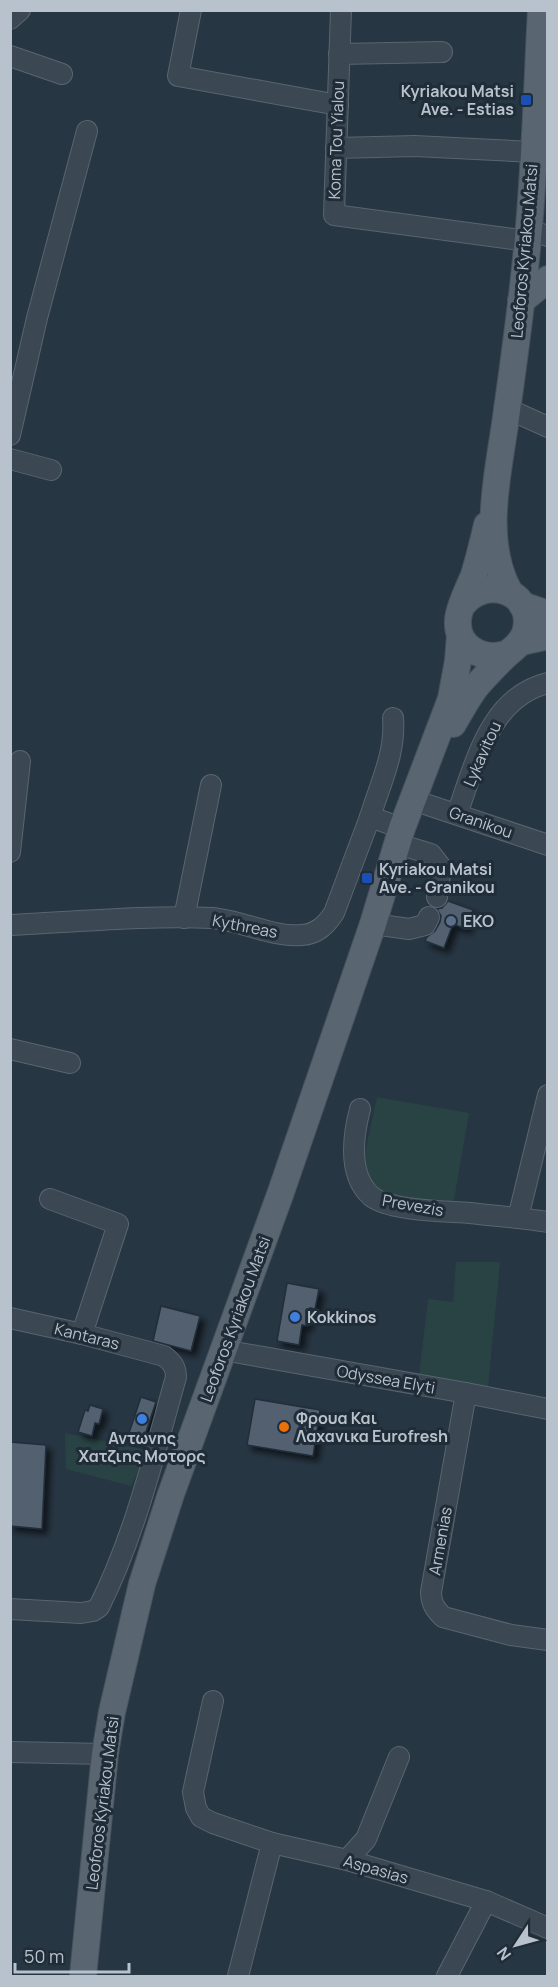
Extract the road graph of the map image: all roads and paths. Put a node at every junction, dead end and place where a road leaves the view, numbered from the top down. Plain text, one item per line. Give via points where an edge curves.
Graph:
1 (20, 10) edge
2 (191, 10) edge
3 (341, 10) edge
4 (541, 10) edge
5 (10, 19) edge
6 (442, 52) dead end
7 (10, 56) edge
8 (543, 58) edge
9 (339, 60) junction
10 (62, 74) dead end
11 (338, 105) junction
12 (87, 131) dead end
13 (336, 148) junction
14 (533, 152) junction
15 (535, 236) edge
16 (548, 279) edge
17 (521, 301) junction
18 (508, 409) junction
19 (548, 427) edge
20 (10, 435) edge
21 (10, 459) edge
22 (51, 470) dead end
23 (496, 490) junction
24 (516, 599) junction
25 (464, 603) junction
26 (548, 614) edge
27 (460, 636) junction
28 (548, 636) edge
29 (513, 648) junction
30 (548, 683) edge
31 (393, 718) dead end
32 (20, 761) dead end
33 (211, 785) dead end
34 (418, 790) junction
35 (457, 814) junction
36 (370, 817) junction
37 (400, 836) junction
38 (548, 845) edge
39 (10, 852) edge
40 (437, 897) dead end
41 (429, 916) dead end
42 (184, 918) junction
43 (373, 924) junction
44 (10, 925) edge
45 (10, 1049) edge
46 (70, 1062) dead end
47 (548, 1095) edge
48 (360, 1109) dead end
49 (50, 1199) dead end
50 (518, 1218) junction
51 (548, 1222) edge
52 (10, 1318) edge
53 (82, 1334) junction
54 (224, 1350) junction
55 (466, 1393) junction
56 (548, 1409) edge
57 (151, 1465) junction
58 (178, 1475) junction
59 (10, 1609) edge
60 (548, 1640) edge
61 (213, 1701) dead end
62 (10, 1752) edge
63 (105, 1754) junction
64 (399, 1757) dead end
65 (272, 1843) junction
66 (347, 1860) junction
67 (486, 1901) junction
68 (548, 1928) edge
69 (83, 1977) edge
70 (238, 1977) edge
71 (447, 1977) edge

1 - 5 street
2 - 11 street via 177,76
3 - 9 street, Koma Tou Yialou
4 - 8 main road, Leoforos Kyriakou Matsi
6 - 9 street
7 - 10 street
8 - 14 main road, Leoforos Kyriakou Matsi
9 - 11 street, Koma Tou Yialou
11 - 13 street, Koma Tou Yialou
12 - 20 street
13 - 14 street via 415,146
13 - 15 street, Koma Tou Yialou via 334,215
14 - 15 main road, Leoforos Kyriakou Matsi
15 - 17 main road, Leoforos Kyriakou Matsi
16 - 17 main road
17 - 18 main road, Leoforos Kyriakou Matsi
18 - 19 street
18 - 23 main road, Leoforos Kyriakou Matsi
21 - 22 street
23 - 24 main road, Leoforos Kyriakou Matsi via 496,554 503,581
23 - 25 main road, Leoforos Kyriakou Matsi
24 - 25 main road via 502,589 485,588
24 - 26 main road
24 - 29 main road, Leoforos Kyriakou Matsi via 527,624
25 - 27 main road, Leoforos Kyriakou Matsi via 458,619
27 - 29 main road via 479,655 497,657
27 - 34 main road, Leoforos Kyriakou Matsi via 452,699
28 - 29 main road
29 - 34 main road, Leoforos Kyriakou Matsi via 475,689
30 - 35 street, Lykavitou via 517,697 497,718
31 - 36 street, Kythreas via 391,755
32 - 39 street
33 - 42 street
34 - 35 street, Granikou
34 - 37 main road, Leoforos Kyriakou Matsi
35 - 38 street, Granikou
36 - 37 street
36 - 42 street, Kythreas via 339,903 320,929 310,934 289,935 214,918
37 - 40 street via 431,854 441,867
37 - 43 main road, Leoforos Kyriakou Matsi
41 - 43 street via 425,925 409,929
42 - 44 street, Kythreas
43 - 54 main road, Leoforos Kyriakou Matsi
45 - 46 street
47 - 50 street
48 - 50 street, Prevezis via 354,1133 355,1162 362,1183 374,1198 404,1207
49 - 53 street via 118,1224
50 - 51 street, Prevezis
52 - 53 street, Kantaras
53 - 57 street, Kantaras via 164,1356 176,1370
54 - 55 street, Odyssea Elyti
54 - 58 main road, Leoforos Kyriakou Matsi
55 - 56 street, Odyssea Elyti
55 - 60 street, Armenias via 431,1600 443,1617 511,1635
57 - 58 street
57 - 59 street via 122,1554 99,1607 81,1613
58 - 63 main road, Leoforos Kyriakou Matsi via 142,1584
61 - 65 street, Aspasias via 193,1792 196,1808 201,1817 213,1823
62 - 63 street
63 - 69 main road, Leoforos Kyriakou Matsi
64 - 66 street via 366,1839
65 - 66 street, Aspasias
65 - 70 street
66 - 67 street, Aspasias
67 - 68 street, Aspasias
67 - 71 street

